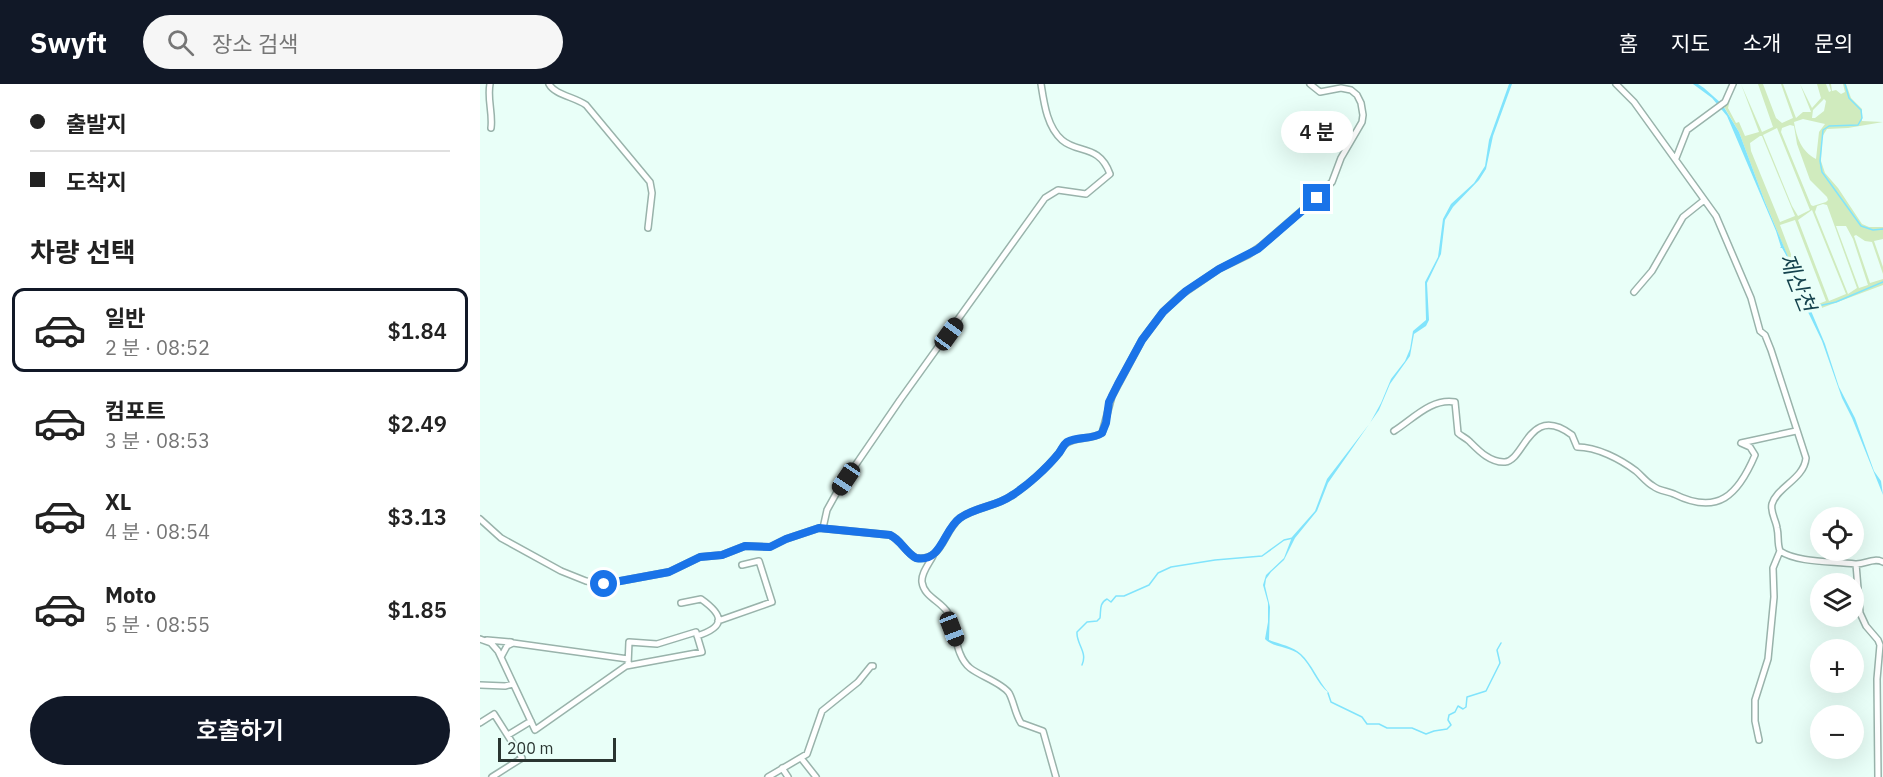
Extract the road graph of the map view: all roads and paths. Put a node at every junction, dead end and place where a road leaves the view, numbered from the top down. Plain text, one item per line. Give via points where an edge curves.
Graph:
1 (490, 84) edge
2 (549, 84) edge
3 (1041, 84) edge
4 (1310, 84) edge
5 (1616, 84) edge
6 (1733, 84) edge
7 (488, 94) junction
8 (480, 99) edge
9 (491, 128) dead end
10 (1676, 158) junction
11 (1704, 201) junction
12 (648, 228) dead end
13 (1634, 292) dead end
14 (1796, 430) junction
15 (1394, 431) dead end
16 (480, 519) edge
17 (823, 528) junction
18 (1780, 551) junction
19 (933, 555) junction
20 (1883, 562) edge
21 (1856, 564) junction
22 (742, 565) dead end
23 (681, 603) dead end
24 (718, 621) junction
25 (697, 636) junction
26 (483, 640) edge
27 (513, 643) junction
28 (501, 658) junction
29 (628, 662) junction
30 (873, 666) dead end
31 (509, 674) junction
32 (513, 684) junction
33 (480, 685) edge
34 (497, 685) junction
35 (531, 721) junction
36 (480, 723) edge
37 (508, 735) junction
38 (1759, 740) dead end
39 (801, 758) junction
40 (783, 768) junction
41 (492, 777) edge
42 (768, 777) edge
43 (788, 777) edge
44 (816, 777) edge
45 (1056, 777) edge
46 (1878, 777) edge

1 - 7 street
2 - 12 street via 555,92 586,105 650,182
3 - 17 street via 1046,114 1059,136 1068,144 1094,153 1110,174 1086,194 1058,190 1045,198 837,492
4 - 19 street via 1320,92 1351,90 1362,110 1362,122 1328,187 1262,246 1219,269 1163,312 1118,384 1102,433 1066,443 1036,477 1010,497 962,516
5 - 10 street
6 - 10 street via 1725,102 1687,130
7 - 8 street
7 - 9 street
10 - 11 street
11 - 13 street via 1683,217 1652,271
11 - 14 street via 1719,222 1751,298
14 - 15 street via 1742,442 1755,455 1742,482 1728,496 1702,503 1689,502 1654,487 1607,454 1577,447 1572,435 1554,425 1541,428 1510,460 1502,462 1476,450 1458,433 1455,402 1430,406
14 - 18 street via 1805,464 1772,502
16 - 17 street via 501,538 561,572 604,584 669,572 700,557 722,555 745,546 770,547
17 - 19 street via 890,535 916,558
18 - 21 street via 1796,558
18 - 38 street via 1773,568 1768,659 1755,700
19 - 45 street via 922,580 929,596 949,615 968,667 1008,692 1020,723 1043,731
20 - 21 street
21 - 46 street via 1860,613 1880,645
22 - 24 street via 759,561 772,602
23 - 24 street via 701,598
24 - 25 street via 714,630
25 - 29 street via 702,652
25 - 29 street via 696,632 657,644 629,642
26 - 27 street
26 - 28 street via 493,645
27 - 28 street
27 - 29 street
28 - 31 street
29 - 35 street via 535,730
30 - 39 street via 822,711 809,750
31 - 32 street
31 - 34 street
32 - 34 street
32 - 35 street
33 - 34 street
35 - 37 street
36 - 37 street via 494,714
37 - 41 street via 522,758
39 - 40 street
39 - 44 street
40 - 42 street
40 - 43 street

